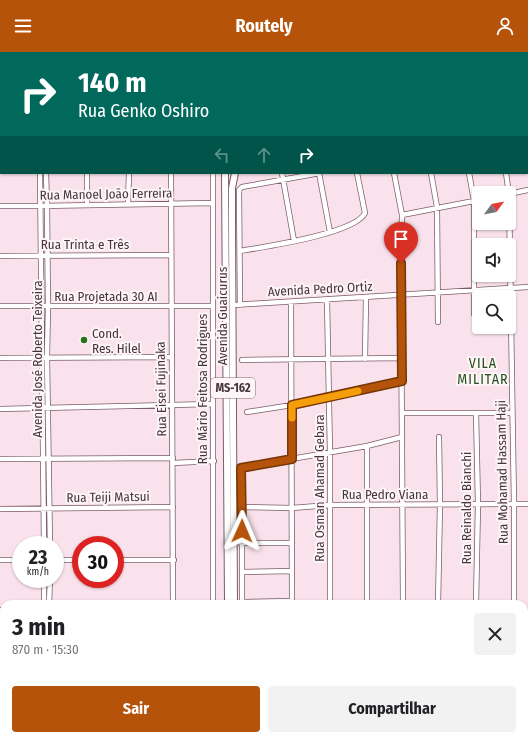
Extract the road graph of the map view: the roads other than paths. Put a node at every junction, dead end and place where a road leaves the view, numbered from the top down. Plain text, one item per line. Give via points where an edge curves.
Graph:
1 (40, 174) edge
2 (46, 174) edge
3 (87, 174) edge
4 (129, 174) edge
5 (171, 174) edge
6 (213, 174) edge
7 (225, 174) edge
8 (235, 174) edge
9 (282, 174) edge
10 (314, 174) edge
11 (320, 174) edge
12 (357, 174) edge
13 (394, 174) edge
14 (431, 174) edge
15 (468, 174) edge
16 (506, 174) edge
17 (283, 179) junction
18 (472, 186) edge
19 (508, 186) edge
20 (528, 190) edge
21 (516, 193) edge
22 (472, 201) edge
23 (212, 203) junction
24 (128, 204) junction
25 (171, 204) junction
26 (87, 205) junction
27 (0, 206) edge
28 (40, 206) junction
29 (47, 206) junction
30 (437, 208) junction
31 (402, 216) junction
32 (475, 230) edge
33 (510, 230) edge
34 (330, 232) junction
35 (294, 241) junction
36 (240, 251) junction
37 (41, 255) junction
38 (47, 255) junction
39 (171, 255) junction
40 (0, 256) edge
41 (528, 287) edge
42 (511, 288) junction
43 (474, 290) edge
44 (486, 290) edge
45 (472, 291) edge
46 (437, 293) junction
47 (401, 295) junction
48 (366, 297) junction
49 (327, 300) junction
50 (291, 302) junction
51 (233, 305) junction
52 (240, 305) junction
53 (0, 306) edge
54 (42, 306) junction
55 (213, 306) junction
56 (48, 307) junction
57 (171, 307) junction
58 (438, 322) dead end
59 (172, 357) junction
60 (0, 358) edge
61 (45, 358) junction
62 (402, 358) junction
63 (365, 359) junction
64 (242, 360) dead end
65 (292, 360) junction
66 (328, 360) junction
67 (402, 381) junction
68 (329, 398) junction
69 (213, 404) junction
70 (292, 405) junction
71 (173, 406) junction
72 (42, 408) junction
73 (48, 408) junction
74 (0, 409) edge
75 (247, 412) dead end
76 (402, 413) junction
77 (476, 413) junction
78 (512, 413) junction
79 (402, 437) junction
80 (438, 437) dead end
81 (367, 446) junction
82 (330, 453) junction
83 (0, 459) edge
84 (46, 459) junction
85 (292, 459) junction
86 (173, 460) junction
87 (214, 461) junction
88 (241, 468) junction
89 (233, 469) junction
90 (440, 504) junction
91 (478, 504) junction
92 (514, 504) junction
93 (528, 504) edge
94 (330, 505) junction
95 (366, 505) junction
96 (403, 505) junction
97 (172, 507) junction
98 (242, 507) junction
99 (292, 508) junction
100 (0, 509) edge
101 (46, 509) junction
102 (44, 536) edge
103 (49, 536) edge
104 (241, 543) junction
105 (292, 543) junction
106 (0, 560) edge
107 (12, 560) edge
108 (124, 560) edge
109 (174, 560) junction
110 (292, 571) junction
111 (242, 572) junction
112 (44, 588) edge
113 (50, 588) edge
114 (44, 600) edge
115 (49, 600) edge
116 (173, 600) edge
117 (214, 600) edge
118 (228, 600) edge
119 (234, 600) edge
120 (242, 600) edge
121 (292, 600) edge
122 (330, 600) edge
123 (367, 600) edge
124 (403, 600) edge
125 (438, 600) edge
126 (476, 600) edge
127 (514, 600) edge
128 (285, 740) edge
129 (292, 740) edge
130 (296, 740) edge
131 (434, 740) edge
132 (441, 740) edge
133 (478, 740) edge

1 - 28 street, Avenida José Roberto Teixeira
2 - 29 street, Avenida José Roberto Teixeira
3 - 26 street
4 - 24 street
5 - 25 street, Rua Eisei Fujinaka
6 - 23 street, Rua Mário Feitosa Rodrigues
7 - 118 main road, Avenida Guaicurus / MS-162
8 - 51 main road, Avenida Guaicurus / MS-162 via 232,188
9 - 17 street
10 - 17 street
11 - 34 street
12 - 34 street via 365,213 360,220
13 - 31 street
14 - 30 street
15 - 18 street
16 - 19 street, Rua Mohamad Hassam Haji
17 - 35 street
17 - 36 street via 242,187 239,190
20 - 21 street
22 - 30 street
23 - 25 street, Rua Manoel João Ferreira
23 - 55 street, Rua Mário Feitosa Rodrigues
24 - 25 street, Rua Manoel João Ferreira
24 - 26 street, Rua Manoel João Ferreira
25 - 39 street, Rua Eisei Fujinaka
26 - 29 street, Rua Manoel João Ferreira
27 - 28 street, Rua Manoel João Ferreira
28 - 29 street, Rua Manoel João Ferreira
28 - 37 street, Avenida José Roberto Teixeira
29 - 38 street, Avenida José Roberto Teixeira
30 - 31 street
30 - 46 street
31 - 47 street
32 - 43 street
33 - 42 street, Rua Mohamad Hassam Haji
34 - 35 street
35 - 36 street
36 - 52 street
37 - 38 street, Rua Trinta e Três
37 - 40 street, Rua Trinta e Três
37 - 54 street, Avenida José Roberto Teixeira
38 - 39 street, Rua Trinta e Três
38 - 56 street, Avenida José Roberto Teixeira
39 - 57 street, Rua Eisei Fujinaka
41 - 42 street, Avenida Pedro Ortiz
42 - 44 street, Avenida Pedro Ortiz
42 - 78 street, Rua Mohamad Hassam Haji
45 - 46 street, Avenida Pedro Ortiz
46 - 47 street, Avenida Pedro Ortiz
46 - 58 street
47 - 48 street, Avenida Pedro Ortiz
47 - 62 street
48 - 49 street, Avenida Pedro Ortiz
48 - 63 street
49 - 50 street, Avenida Pedro Ortiz
49 - 66 street, Rua Osman Ahamad Gebara
50 - 52 street, Avenida Pedro Ortiz
50 - 65 street
51 - 52 street, Avenida Pedro Ortiz
51 - 89 main road, Avenida Guaicurus / MS-162
53 - 54 street, Rua Projetada 30 AI
54 - 56 street, Rua Projetada 30 AI
54 - 61 street, Avenida José Roberto Teixeira
55 - 57 street, Rua Projetada 30 AI
55 - 69 street, Rua Mário Feitosa Rodrigues
56 - 57 street, Rua Projetada 30 AI
56 - 61 street, Avenida José Roberto Teixeira
57 - 59 street, Rua Eisei Fujinaka
59 - 61 street
59 - 71 street, Rua Eisei Fujinaka
60 - 61 street
61 - 72 street, Avenida José Roberto Teixeira
61 - 73 street, Avenida José Roberto Teixeira
62 - 63 street
62 - 67 street
63 - 66 street
64 - 65 street
65 - 66 street
65 - 70 street
66 - 68 street, Rua Osman Ahamad Gebara
67 - 68 street
67 - 76 street
68 - 70 street
68 - 82 street, Rua Osman Ahamad Gebara
69 - 71 street
69 - 87 street, Rua Mário Feitosa Rodrigues
70 - 75 street
70 - 85 street
71 - 73 street
71 - 86 street, Rua Eisei Fujinaka
72 - 73 street
72 - 74 street
72 - 84 street, Avenida José Roberto Teixeira
73 - 84 street, Avenida José Roberto Teixeira
76 - 77 street
76 - 79 street
77 - 78 street
77 - 91 street, Rua Reinaldo Bianchi
78 - 92 street, Rua Mohamad Hassam Haji
79 - 81 street
79 - 96 street
80 - 90 street
81 - 82 street
81 - 95 street
82 - 85 street
82 - 94 street, Rua Osman Ahamad Gebara
83 - 84 street
84 - 86 street
84 - 101 street, Avenida José Roberto Teixeira
85 - 88 street
85 - 99 street
86 - 87 street
86 - 97 street, Rua Eisei Fujinaka
87 - 117 street, Rua Mário Feitosa Rodrigues
88 - 89 street
88 - 98 street
89 - 119 main road, Avenida Guaicurus / MS-162
90 - 91 street, Rua Pedro Viana
90 - 96 street, Rua Pedro Viana
90 - 125 street
91 - 92 street, Rua Pedro Viana
91 - 126 street, Rua Reinaldo Bianchi
92 - 93 street, Rua Pedro Viana
92 - 127 street, Rua Mohamad Hassam Haji
94 - 95 street, Rua Pedro Viana
94 - 99 street, Rua Pedro Viana
94 - 122 street, Rua Osman Ahamad Gebara
95 - 96 street, Rua Pedro Viana
95 - 123 street
96 - 124 street
97 - 101 street, Rua Teiji Matsui
97 - 109 street, Rua Eisei Fujinaka
98 - 99 street, Rua Pedro Viana
98 - 104 street
99 - 105 street
100 - 101 street, Rua Teiji Matsui
101 - 102 street, Avenida José Roberto Teixeira
101 - 103 street, Avenida José Roberto Teixeira
104 - 105 street
104 - 111 street
105 - 110 street
106 - 107 street
108 - 109 street
109 - 116 street, Rua Eisei Fujinaka
110 - 111 street
110 - 121 street
111 - 120 street
112 - 114 street
113 - 115 street
128 - 129 street
129 - 130 street
131 - 132 street
132 - 133 street

